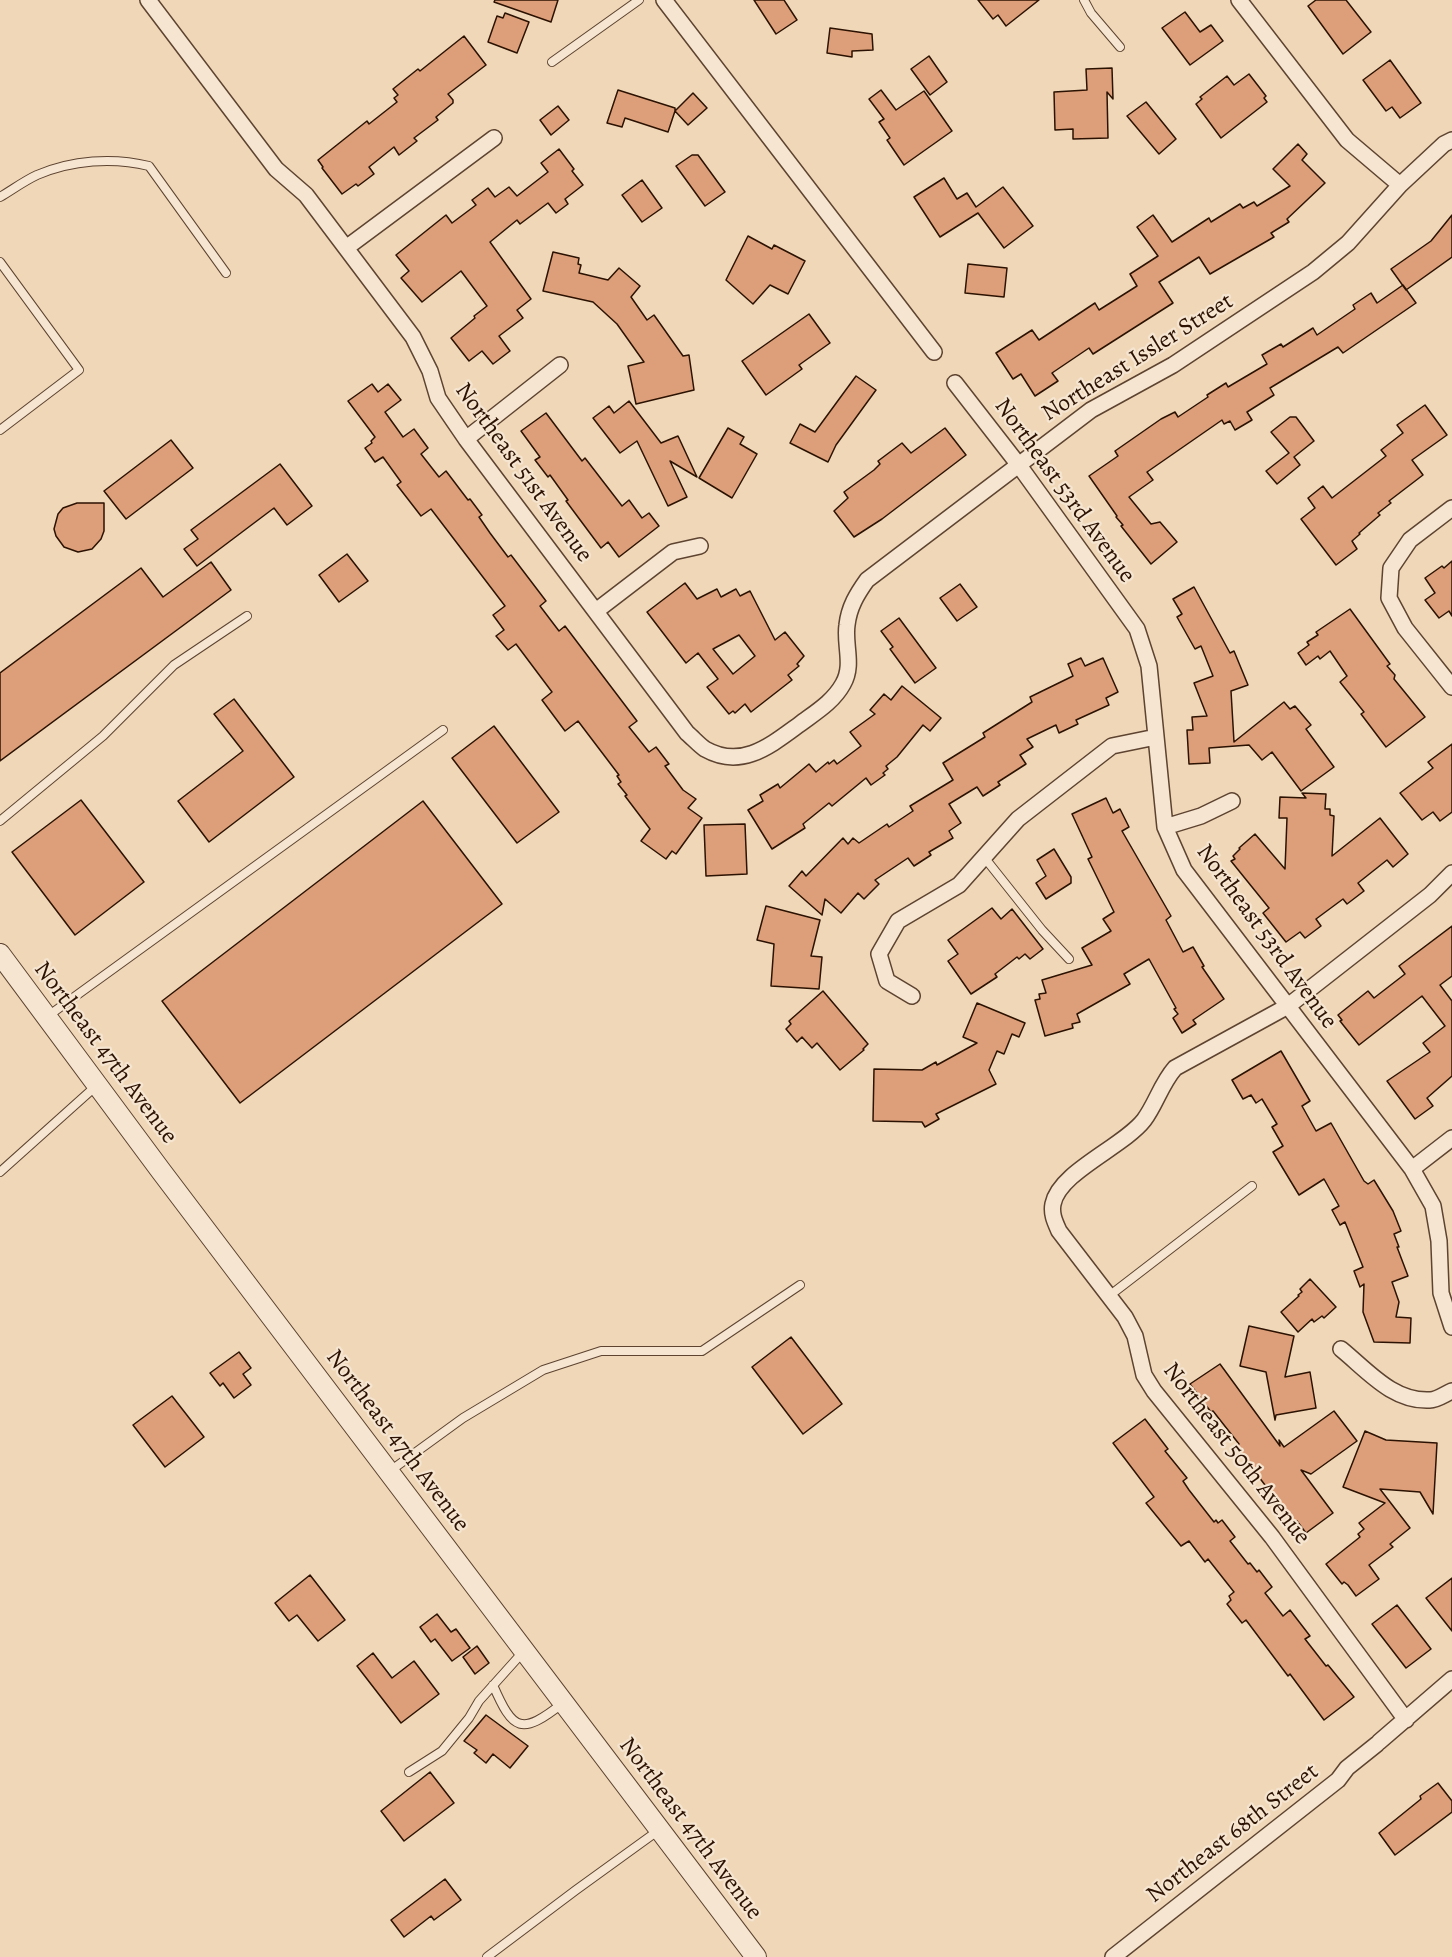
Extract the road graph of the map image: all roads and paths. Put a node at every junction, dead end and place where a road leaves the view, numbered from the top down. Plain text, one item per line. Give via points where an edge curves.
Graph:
1 (148, 0) edge
2 (639, 0) edge
3 (664, 0) edge
4 (1084, 0) edge
5 (1239, 0) edge
6 (1120, 47) dead end
7 (552, 62) dead end
8 (494, 138) dead end
9 (1452, 140) edge
10 (1400, 185) junction
11 (0, 197) edge
12 (346, 248) junction
13 (0, 262) edge
14 (226, 273) dead end
15 (934, 352) dead end
16 (560, 365) dead end
17 (956, 383) dead end
18 (0, 430) edge
19 (466, 439) junction
20 (1018, 464) junction
21 (1452, 508) edge
22 (700, 546) dead end
23 (596, 611) junction
24 (248, 616) dead end
25 (1452, 687) edge
26 (443, 730) dead end
27 (1156, 737) junction
28 (726, 756) joint
29 (1232, 801) dead end
30 (0, 821) edge
31 (1165, 827) junction
32 (984, 857) junction
33 (1452, 873) edge
34 (0, 954) edge
35 (1068, 959) dead end
36 (912, 996) dead end
37 (1288, 1006) junction
38 (47, 1017) junction
39 (98, 1085) junction
40 (1452, 1138) edge
41 (1412, 1169) junction
42 (0, 1172) edge
43 (1252, 1186) dead end
44 (800, 1285) dead end
45 (1109, 1296) junction
46 (1452, 1327) edge
47 (1341, 1349) dead end
48 (1452, 1391) edge
49 (388, 1472) junction
50 (524, 1652) junction
51 (1452, 1680) edge
52 (494, 1685) junction
53 (563, 1703) junction
54 (1406, 1720) junction
55 (409, 1772) dead end
56 (659, 1830) junction
57 (487, 1957) edge
58 (756, 1957) edge
59 (1113, 1957) edge

1 - 12 street, Northeast 51st Avenue via 276,169 306,195
2 - 7 lane
3 - 15 street
4 - 6 lane via 1090,14
5 - 10 street via 1347,140
8 - 12 street
9 - 10 street, Northeast Issler Street
10 - 20 street, Northeast Issler Street via 1348,243 1313,272 1173,365 1091,410
11 - 14 lane via 56,168 105,160 149,166
12 - 19 street, Northeast 51st Avenue via 413,337 438,398
13 - 18 lane via 79,370
16 - 19 street
17 - 20 street, Northeast 53rd Avenue
19 - 23 street, Northeast 51st Avenue
20 - 27 street, Northeast 53rd Avenue via 1137,629 1149,666
20 - 28 street, Northeast Issler Street via 867,580 851,603 844,682 829,703 766,750 747,756
21 - 25 street via 1410,540 1391,568 1389,598 1405,628
22 - 23 street via 674,552
23 - 28 street, Northeast 51st Avenue via 687,733 705,748
24 - 30 lane via 174,665 102,736
26 - 38 lane
27 - 31 street, Northeast 53rd Avenue
27 - 32 street via 1112,746 1017,819
29 - 31 street
31 - 37 street, Northeast 53rd Avenue via 1184,870
32 - 35 lane
32 - 36 street via 959,885 898,921 879,954 887,981
33 - 37 street via 1430,895
34 - 38 street, Northeast 47th Avenue
37 - 41 street, Northeast 53rd Avenue
37 - 45 street, Northeast 50th Avenue via 1175,1068 1143,1121 1056,1193 1053,1217 1059,1231
38 - 39 street, Northeast 47th Avenue
39 - 42 lane
39 - 49 street, Northeast 47th Avenue
40 - 41 street
41 - 46 street, Northeast 53rd Avenue via 1433,1206 1441,1293
43 - 45 lane
44 - 49 lane via 702,1351 601,1351 543,1370 463,1418
45 - 54 street, Northeast 50th Avenue via 1135,1336 1144,1375 1154,1391 1272,1537
47 - 48 street via 1403,1398 1432,1400
49 - 50 street, Northeast 47th Avenue
50 - 52 lane
50 - 53 street, Northeast 47th Avenue
51 - 54 street, Northeast 68th Street
52 - 53 lane via 511,1720 520,1724 532,1723
52 - 55 lane via 442,1750
53 - 56 street, Northeast 47th Avenue
54 - 59 street, Northeast 68th Street via 1347,1768 1338,1780
56 - 57 lane
56 - 58 street, Northeast 47th Avenue

